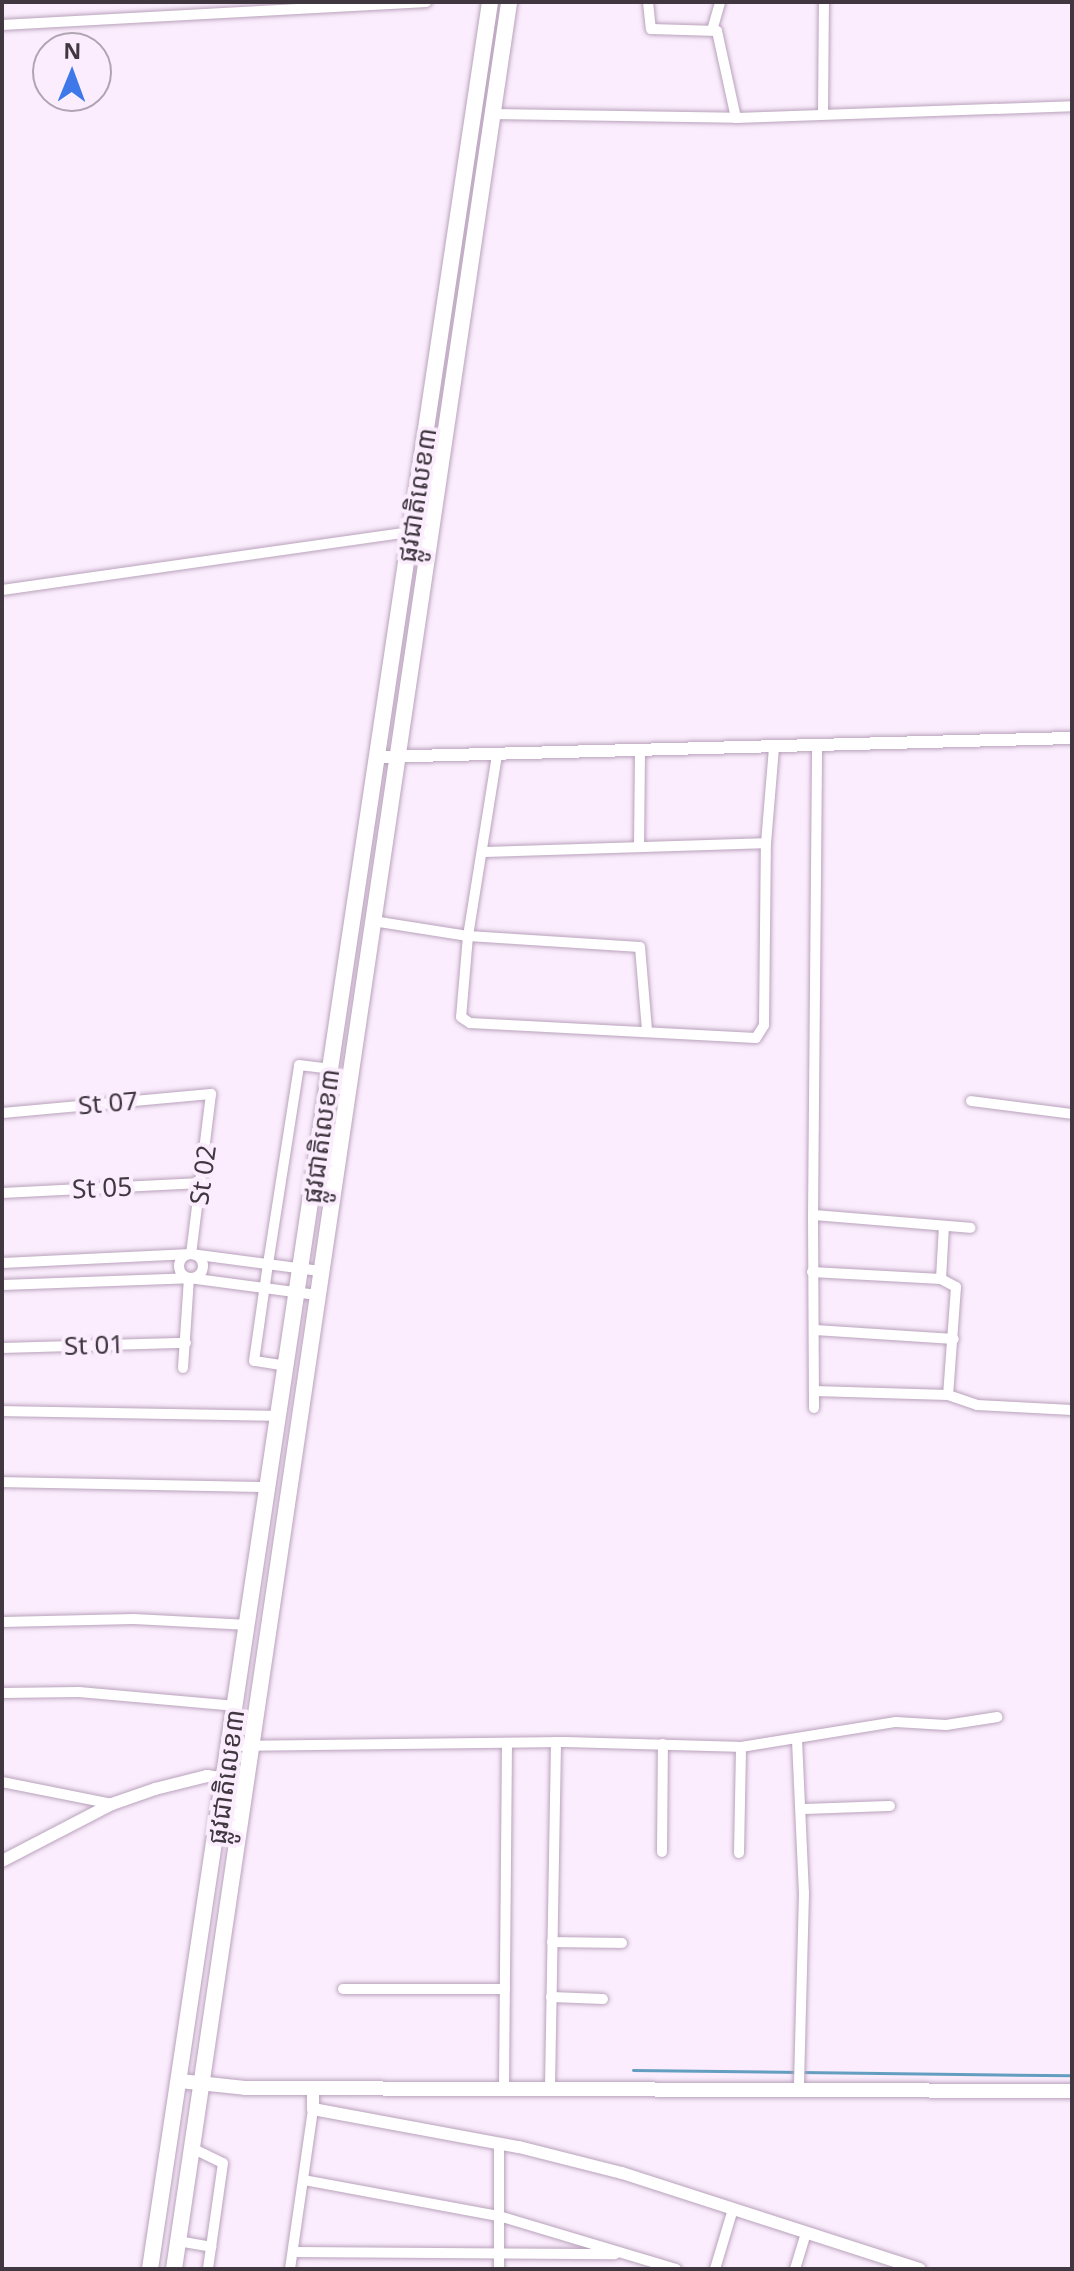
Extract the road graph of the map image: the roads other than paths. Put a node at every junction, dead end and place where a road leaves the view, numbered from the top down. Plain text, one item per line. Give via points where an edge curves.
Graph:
1 (426, 2) edge
2 (490, 2) edge
3 (509, 2) edge
4 (648, 2) edge
5 (720, 2) edge
6 (824, 2) edge
7 (2, 25) edge
8 (713, 27) junction
9 (1072, 106) edge
10 (823, 112) junction
11 (492, 114) junction
12 (736, 118) junction
13 (411, 532) junction
14 (2, 590) edge
15 (1072, 738) edge
16 (817, 747) junction
17 (774, 748) junction
18 (640, 753) junction
19 (497, 755) junction
20 (378, 757) junction
21 (397, 760) junction
22 (766, 843) junction
23 (639, 847) junction
24 (482, 852) junction
25 (373, 921) junction
26 (468, 936) junction
27 (647, 1030) junction
28 (331, 1069) junction
29 (213, 1096) joint
30 (971, 1101) dead end
31 (2, 1113) edge
32 (1072, 1114) edge
33 (201, 1183) junction
34 (2, 1193) edge
35 (813, 1215) junction
36 (944, 1226) junction
37 (970, 1228) dead end
38 (191, 1254) junction
39 (2, 1263) edge
40 (268, 1264) junction
41 (302, 1269) junction
42 (320, 1271) junction
43 (812, 1272) junction
44 (189, 1278) junction
45 (941, 1279) junction
46 (2, 1285) edge
47 (264, 1288) junction
48 (298, 1293) junction
49 (317, 1295) junction
50 (815, 1330) junction
51 (954, 1339) junction
52 (186, 1343) junction
53 (2, 1348) edge
54 (287, 1366) junction
55 (183, 1368) dead end
56 (814, 1391) junction
57 (948, 1395) junction
58 (814, 1408) dead end
59 (1072, 1410) edge
60 (2, 1411) edge
61 (279, 1416) junction
62 (2, 1482) edge
63 (269, 1487) junction
64 (2, 1622) edge
65 (249, 1625) junction
66 (2, 1693) edge
67 (236, 1706) junction
68 (997, 1717) dead end
69 (797, 1740) junction
70 (556, 1742) junction
71 (507, 1744) junction
72 (663, 1744) junction
73 (230, 1746) junction
74 (741, 1747) junction
75 (250, 1749) junction
76 (226, 1779) junction
77 (2, 1782) edge
78 (245, 1782) junction
79 (112, 1804) junction
80 (890, 1806) dead end
81 (803, 1809) junction
82 (662, 1852) dead end
83 (739, 1853) dead end
84 (2, 1861) edge
85 (552, 1942) junction
86 (622, 1943) dead end
87 (343, 1989) dead end
88 (505, 1989) junction
89 (551, 1997) junction
90 (603, 1999) dead end
91 (799, 2077) junction
92 (180, 2081) junction
93 (202, 2085) junction
94 (504, 2087) junction
95 (550, 2087) junction
96 (313, 2089) junction
97 (1072, 2091) edge
98 (313, 2109) junction
99 (499, 2143) junction
100 (192, 2148) junction
101 (304, 2180) junction
102 (733, 2209) junction
103 (499, 2216) junction
104 (806, 2233) junction
105 (178, 2241) junction
106 (211, 2247) junction
107 (293, 2252) junction
108 (499, 2253) junction
109 (628, 2255) junction
110 (150, 2269) edge
111 (174, 2269) edge
112 (208, 2269) edge
113 (290, 2269) edge
114 (499, 2269) edge
115 (676, 2269) edge
116 (715, 2269) edge
117 (795, 2269) edge
118 (920, 2269) edge

1 - 7 street
2 - 13 highway, ផ្លូវជាតិលេខ៣
3 - 11 highway, ផ្លូវជាតិលេខ៣
4 - 8 street via 651,29
5 - 8 street
6 - 10 street
8 - 12 street
9 - 10 street
10 - 12 street
11 - 12 street
11 - 21 highway, ផ្លូវជាតិលេខ៣
13 - 14 street
13 - 20 highway, ផ្លូវជាតិលេខ៣
15 - 16 street
16 - 17 street
16 - 35 street
17 - 18 street
17 - 22 street
18 - 19 street
18 - 23 street
19 - 21 street
19 - 24 street
20 - 21 street
20 - 28 highway, ផ្លូវជាតិលេខ៣
21 - 25 highway, ផ្លូវជាតិលេខ៣
22 - 23 street
22 - 27 street via 762,1033 756,1038
23 - 24 street
24 - 26 street
25 - 26 street
25 - 42 highway, ផ្លូវជាតិលេខ៣
26 - 27 street via 640,947
26 - 27 street via 460,1009 470,1023
28 - 40 street via 299,1065
28 - 41 highway, ផ្លូវជាតិលេខ៣
29 - 31 street, St 07
29 - 33 street, St 02
30 - 32 street
33 - 34 street, St 05
33 - 38 street, St 02
35 - 36 street
35 - 43 street
36 - 37 street
36 - 45 street
38 - 39 street
38 - 40 street
38 - 44 street via 179,1263 182,1275
38 - 44 street via 203,1267
40 - 41 street
40 - 47 street
41 - 42 street
41 - 48 highway, ផ្លូវជាតិលេខ៣
42 - 49 highway, ផ្លូវជាតិលេខ៣
43 - 45 street
43 - 50 street
44 - 46 street
44 - 47 street
44 - 52 street
45 - 51 street via 956,1287
47 - 48 street
47 - 54 street via 254,1361
48 - 49 street
48 - 54 highway, ផ្លូវជាតិលេខ៣
49 - 75 highway, ផ្លូវជាតិលេខ៣
50 - 51 street
50 - 56 street
51 - 57 street
52 - 53 street, St 01
52 - 55 street
54 - 61 highway, ផ្លូវជាតិលេខ៣
56 - 57 street
56 - 58 street
57 - 59 street via 977,1405
60 - 61 street
61 - 63 highway, ផ្លូវជាតិលេខ៣
62 - 63 street
63 - 65 highway, ផ្លូវជាតិលេខ៣
64 - 65 street via 134,1619
65 - 67 highway, ផ្លូវជាតិលេខ៣
66 - 67 street via 79,1692
67 - 73 highway, ផ្លូវជាតិលេខ៣
68 - 69 street via 946,1725 896,1722
69 - 74 street
69 - 81 street
70 - 71 street
70 - 72 street
70 - 85 street
71 - 75 street
71 - 88 street
72 - 74 street
72 - 82 street
73 - 75 street
73 - 76 highway, ផ្លូវជាតិលេខ៣
74 - 83 street
75 - 78 highway, ផ្លូវជាតិលេខ៣
76 - 78 street
76 - 79 street via 207,1776
76 - 92 highway, ផ្លូវជាតិលេខ៣
77 - 79 street
78 - 93 highway, ផ្លូវជាតិលេខ៣
79 - 84 street
80 - 81 street
81 - 91 street
85 - 86 street
85 - 89 street
87 - 88 street
88 - 94 street
89 - 90 street
89 - 95 street
91 - 95 main road
91 - 97 main road
92 - 93 main road
92 - 110 highway, ផ្លូវជាតិលេខ៣
93 - 96 main road
93 - 100 highway, ផ្លូវជាតិលេខ៣
94 - 95 main road
94 - 96 main road
96 - 98 street
98 - 99 street
98 - 101 street
99 - 102 street via 622,2173
99 - 103 street
100 - 105 highway, ផ្លូវជាតិលេខ៣
100 - 106 street via 223,2163
101 - 103 street
101 - 107 street
102 - 104 street
102 - 116 street
103 - 108 street
103 - 109 street
104 - 117 street
104 - 118 street
105 - 106 street
105 - 111 highway, ផ្លូវជាតិលេខ៣
106 - 112 street
107 - 108 street
107 - 113 street
108 - 109 street
108 - 114 street
109 - 115 street

